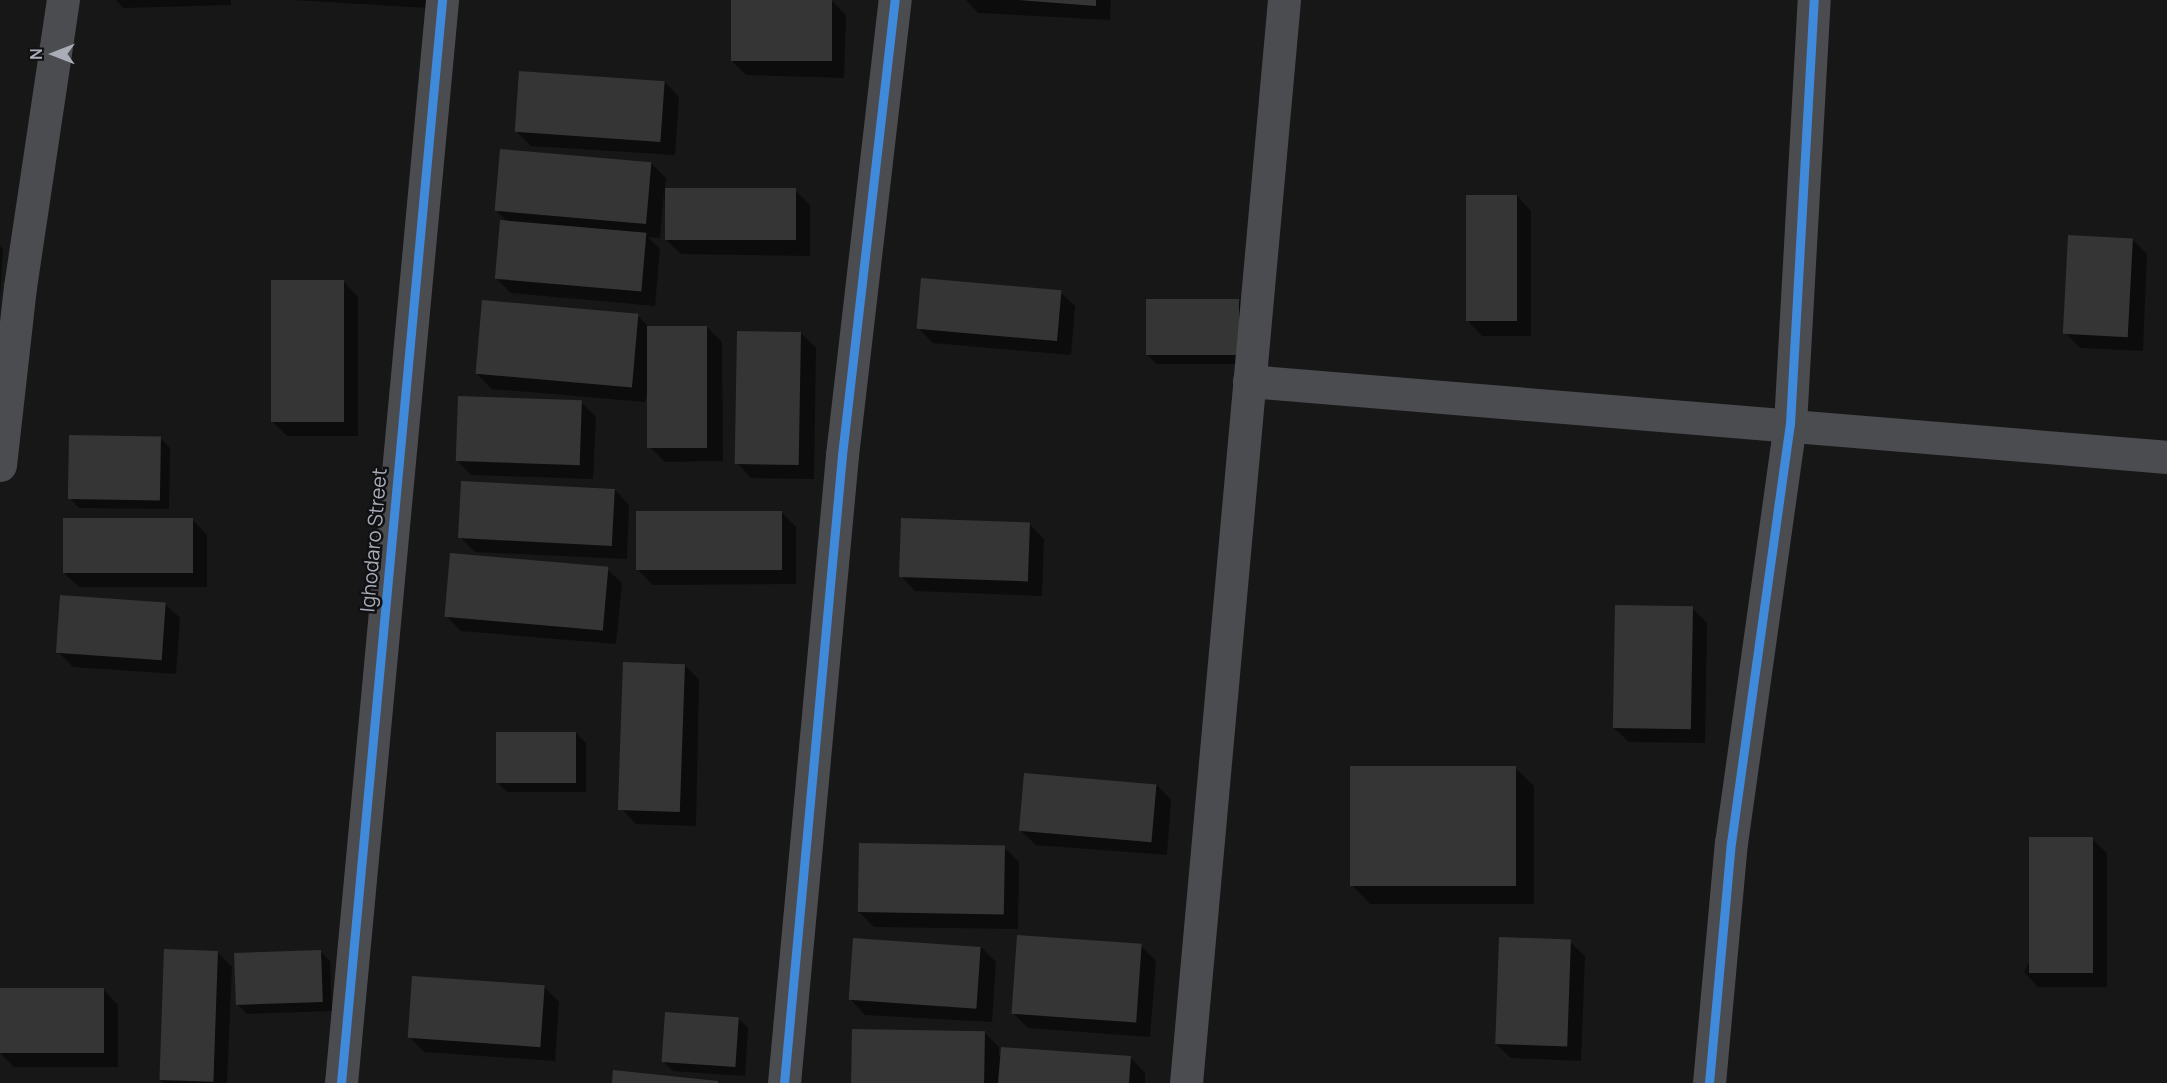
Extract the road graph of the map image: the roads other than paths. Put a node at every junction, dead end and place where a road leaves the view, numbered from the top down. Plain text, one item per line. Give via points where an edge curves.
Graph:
1 (63, 0) edge
2 (442, 0) edge
3 (895, 0) edge
4 (1284, 0) edge
5 (1814, 0) edge
6 (1250, 381) junction
7 (1790, 424) junction
8 (2167, 457) edge
9 (0, 465) edge
10 (341, 1083) edge
11 (784, 1083) edge
12 (1186, 1083) edge
13 (1709, 1083) edge

1 - 9 street via 20,286
2 - 10 street, Ighodaro Street
3 - 11 street via 842,455
4 - 6 street
5 - 7 street
6 - 7 street
6 - 12 street
7 - 8 street
7 - 13 street via 1731,843

